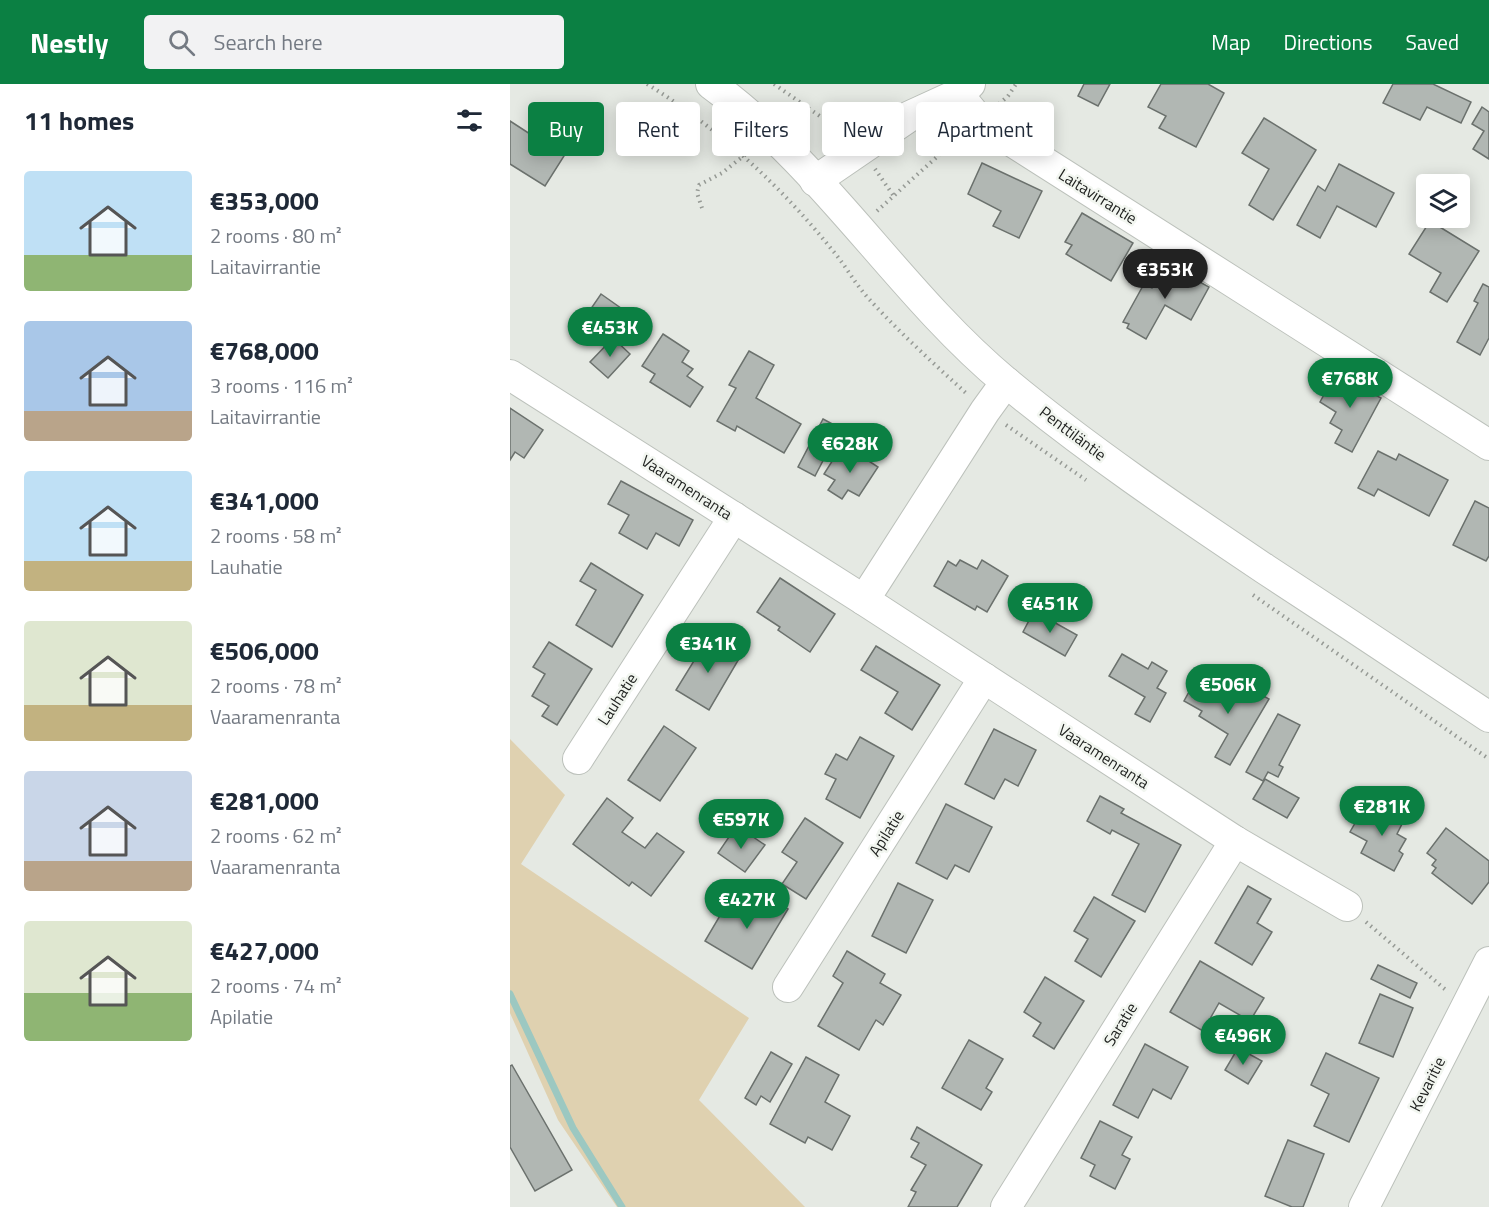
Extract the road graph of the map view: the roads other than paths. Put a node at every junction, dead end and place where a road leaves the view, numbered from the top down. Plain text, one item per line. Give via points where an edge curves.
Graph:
1 (721, 87) edge
2 (964, 89) edge
3 (815, 181) junction
4 (510, 375) edge
5 (1006, 382) junction
6 (1489, 445) edge
7 (734, 517) junction
8 (864, 600) junction
9 (984, 678) junction
10 (1489, 717) edge
11 (578, 759) dead end
12 (1235, 842) junction
13 (1347, 906) road end
14 (1489, 962) edge
15 (788, 987) dead end
16 (1477, 1014) edge
17 (1006, 1207) edge
18 (1364, 1207) edge

1 - 3 street, Penttiläntie
2 - 3 street via 910,116
2 - 6 street, Laitavirrantie via 980,121
3 - 5 street, Penttiläntie via 953,333
4 - 7 street, Vaaramenranta
5 - 8 street
5 - 10 street, Penttiläntie via 1173,507
7 - 8 street, Vaaramenranta
7 - 11 street, Lauhatie
8 - 9 street, Vaaramenranta
9 - 12 street, Vaaramenranta
9 - 15 street, Apilatie
12 - 13 street, Vaaramenranta
12 - 17 street, Saratie
14 - 16 street, Kevaritie
16 - 18 street, Kevaritie

